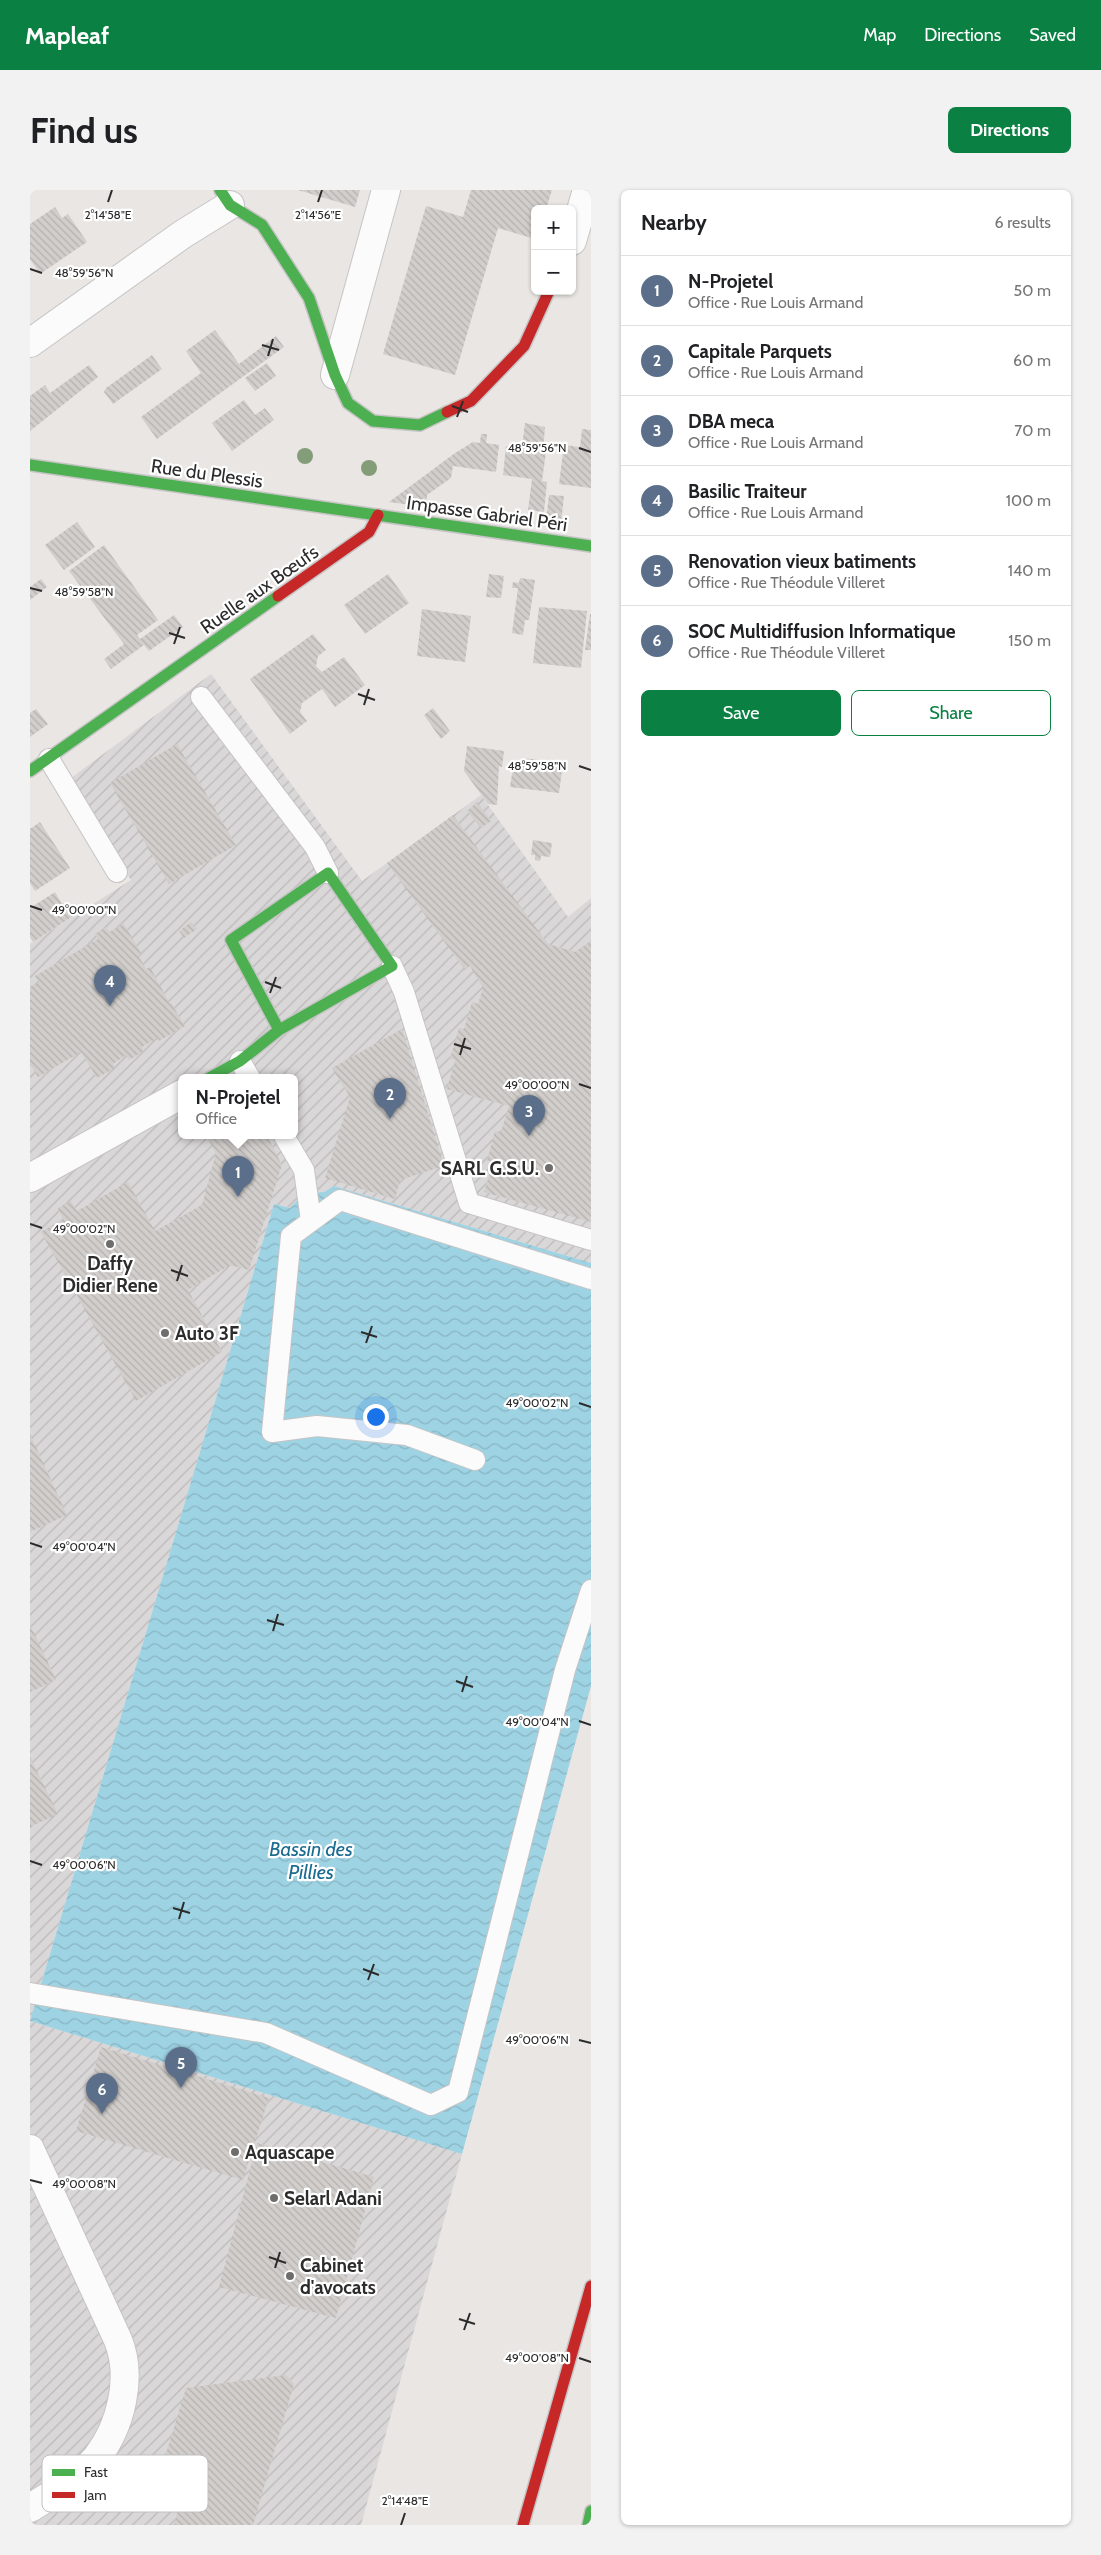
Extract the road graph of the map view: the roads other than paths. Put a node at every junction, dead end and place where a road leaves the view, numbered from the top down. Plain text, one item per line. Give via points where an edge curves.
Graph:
1 (386, 190) edge
2 (587, 190) edge
3 (225, 198) edge
4 (576, 228) edge
5 (547, 295) edge
6 (30, 342) edge
7 (335, 375) junction
8 (30, 465) edge
9 (378, 515) junction
10 (591, 546) edge
11 (201, 697) dead end
12 (49, 759) junction
13 (30, 771) edge
14 (118, 872) dead end
15 (328, 873) junction
16 (392, 966) junction
17 (279, 1030) junction
18 (240, 1061) junction
19 (216, 1074) edge
20 (248, 1074) edge
21 (178, 1096) edge
22 (286, 1139) edge
23 (30, 1178) edge
24 (311, 1221) junction
25 (591, 1240) edge
26 (591, 1279) edge
27 (475, 1460) dead end
28 (591, 1590) edge
29 (30, 1993) edge
30 (30, 2149) edge
31 (591, 2286) edge
32 (98, 2455) edge
33 (42, 2501) edge
34 (30, 2508) edge
35 (591, 2511) edge
36 (522, 2525) edge
37 (588, 2525) edge

1 - 7 street
2 - 4 street
3 - 6 street via 183,234
3 - 7 main road via 262,226 309,298
5 - 7 main road via 524,346 471,401 420,425 373,421 348,403
8 - 9 main road, Rue du Plessis
9 - 10 main road, Impasse Gabriel Péri
9 - 12 main road, Ruelle aux Bœufs via 369,532
11 - 15 lane via 315,847
12 - 13 main road, Ruelle aux Bœufs
12 - 14 lane
15 - 16 main road
15 - 17 main road via 231,940
16 - 17 main road
16 - 25 lane via 404,992 469,1204
17 - 18 main road
18 - 19 main road
18 - 20 lane
21 - 23 street
22 - 24 lane via 304,1170
24 - 26 lane via 340,1200
24 - 27 lane via 291,1236 272,1432 317,1426 407,1435
28 - 29 lane via 565,1670 458,2092 431,2104 266,2033
30 - 32 street via 125,2356 121,2405
31 - 36 main road
33 - 34 street
35 - 37 main road

